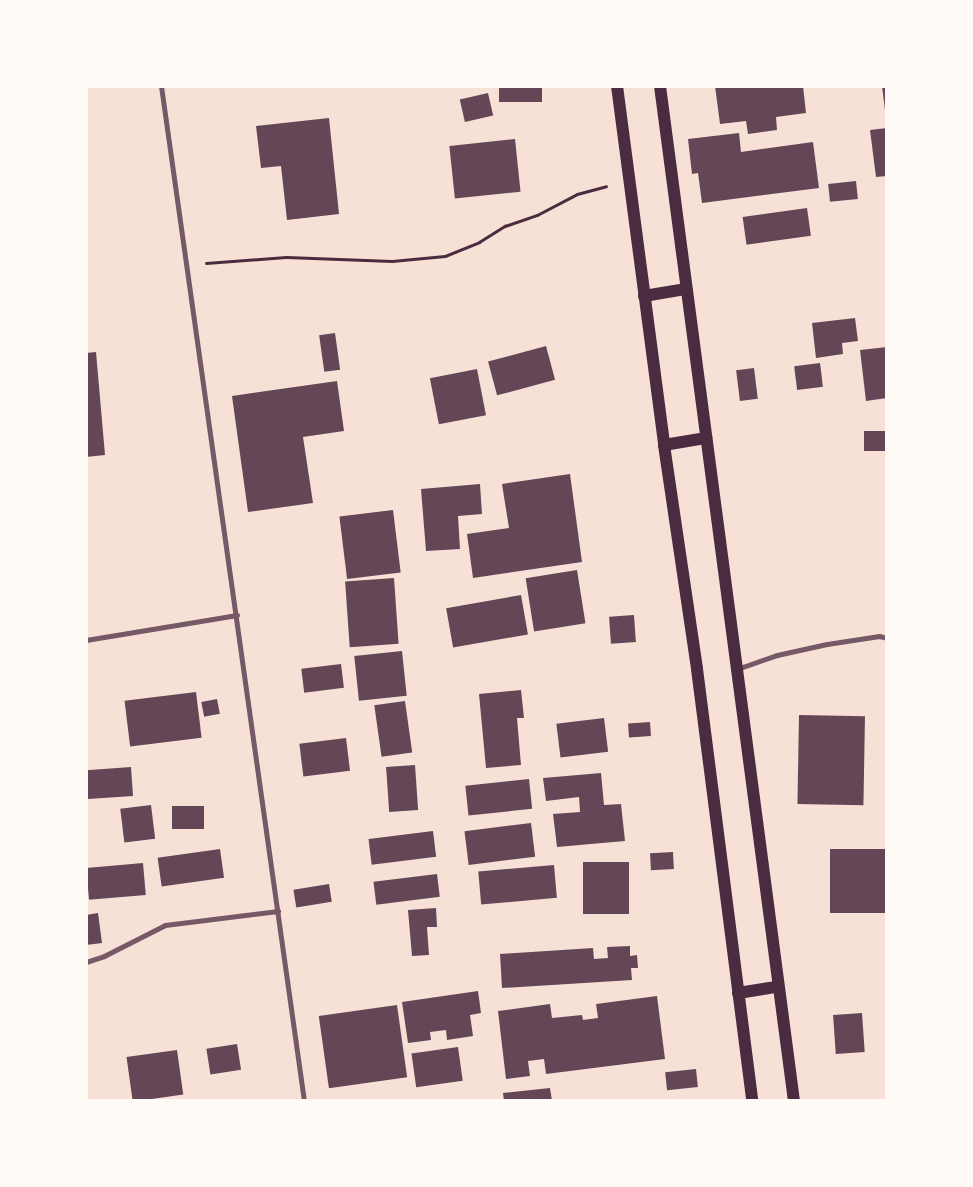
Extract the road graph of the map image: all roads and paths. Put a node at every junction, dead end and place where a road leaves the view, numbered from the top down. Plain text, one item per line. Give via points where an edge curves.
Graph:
1 (161, 86) edge
2 (617, 86) edge
3 (660, 86) edge
4 (628, 179) junction
5 (188, 265) junction
6 (686, 289) junction
7 (644, 296) junction
8 (706, 438) junction
9 (664, 445) junction
10 (237, 615) junction
11 (887, 638) edge
12 (86, 640) edge
13 (736, 670) junction
14 (278, 911) junction
15 (86, 962) edge
16 (777, 987) junction
17 (738, 993) junction
18 (304, 1101) edge
19 (752, 1101) edge
20 (794, 1101) edge

1 - 5 street
2 - 4 main road
3 - 6 main road
4 - 5 path via 577,194 445,256 392,261 286,257
4 - 7 main road
5 - 10 street
6 - 7 main road
6 - 8 main road
7 - 9 main road
8 - 9 main road
8 - 13 main road
9 - 17 main road via 697,669
10 - 12 street
10 - 14 street
11 - 13 street via 879,636 827,644 777,655
13 - 16 main road
14 - 15 street via 165,925
14 - 18 street
16 - 17 main road
16 - 20 main road
17 - 19 main road

